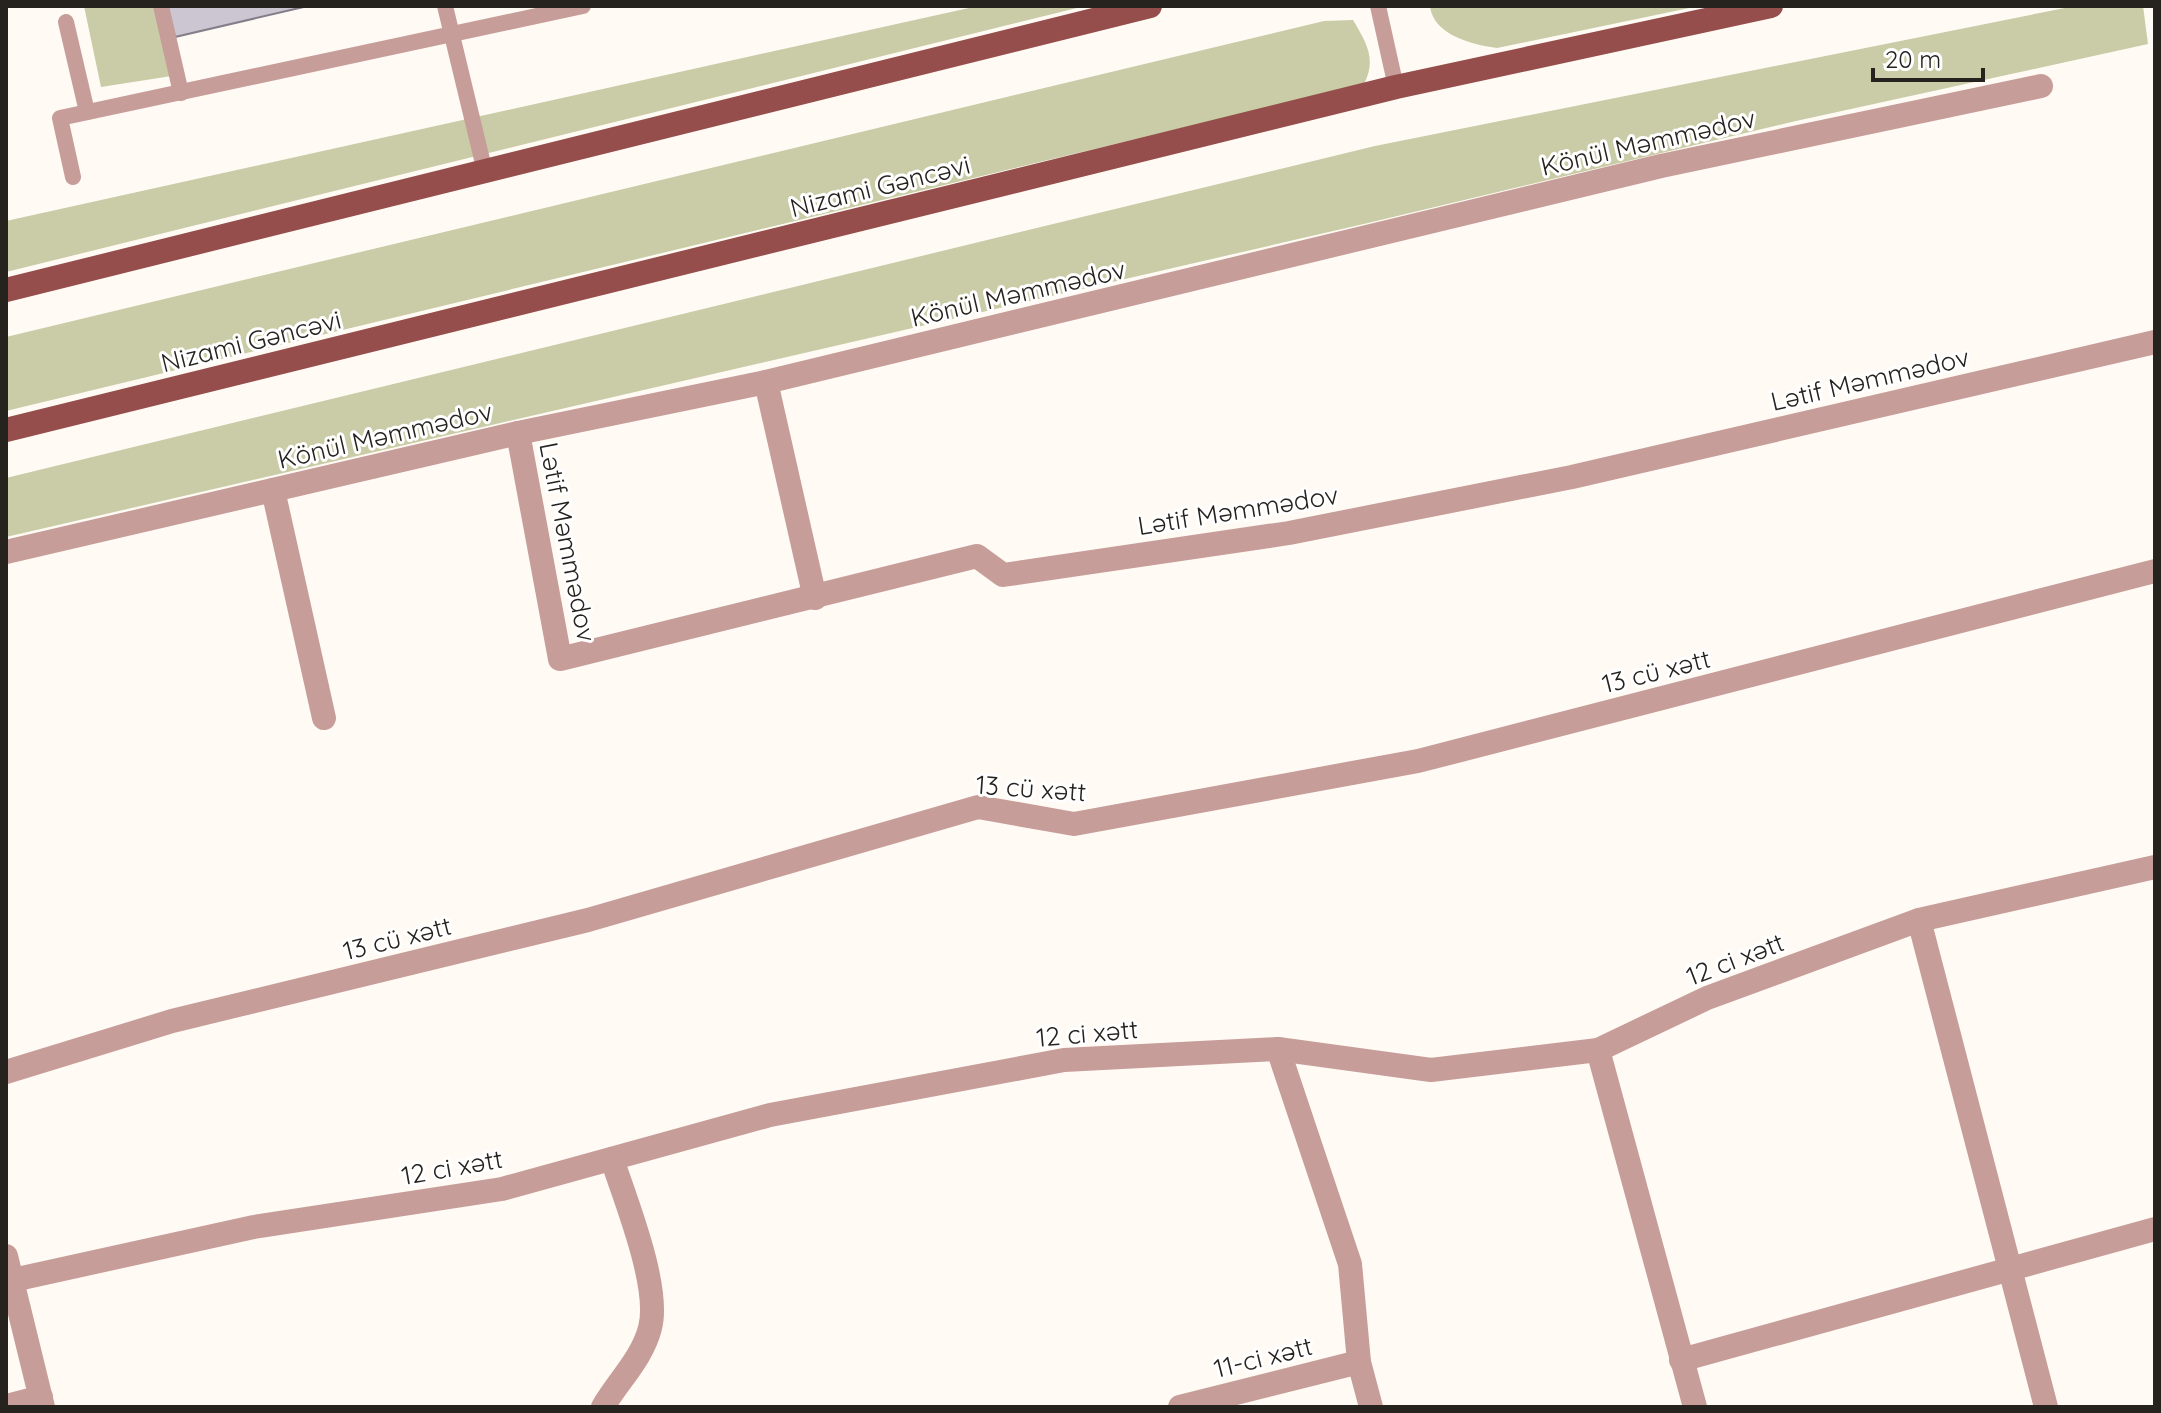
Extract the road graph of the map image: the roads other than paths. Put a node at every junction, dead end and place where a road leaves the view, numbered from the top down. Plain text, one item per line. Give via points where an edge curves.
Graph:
1 (161, 6) edge
2 (445, 6) edge
3 (583, 6) edge
4 (1150, 6) edge
5 (1378, 6) edge
6 (1771, 6) edge
7 (66, 22) dead end
8 (452, 36) junction
9 (2041, 86) dead end
10 (1396, 87) junction
11 (181, 93) junction
12 (87, 112) junction
13 (485, 172) junction
14 (73, 177) dead end
15 (6, 290) edge
16 (2155, 342) edge
17 (766, 382) junction
18 (6, 430) edge
19 (518, 433) junction
20 (273, 490) junction
21 (6, 552) edge
22 (2155, 571) edge
23 (815, 598) junction
24 (324, 718) dead end
25 (2155, 867) edge
26 (1919, 920) junction
27 (1278, 1049) junction
28 (1598, 1050) junction
29 (6, 1072) edge
30 (612, 1159) junction
31 (2155, 1229) edge
32 (10, 1268) edge
33 (2010, 1271) junction
34 (1681, 1360) junction
35 (1359, 1362) junction
36 (42, 1402) edge
37 (6, 1406) edge
38 (603, 1407) edge
39 (1180, 1407) edge
40 (1371, 1407) edge
41 (1695, 1407) edge
42 (2046, 1407) edge

1 - 11 lane
2 - 8 lane
3 - 8 lane
4 - 13 main road
5 - 10 lane
6 - 10 main road, Nizami Gəncəvi
7 - 12 lane
8 - 11 lane
8 - 13 lane
9 - 17 street, Könül Məmmədov via 1661,166
10 - 18 main road, Nizami Gəncəvi
11 - 12 lane
12 - 14 lane via 60,118
13 - 15 main road
16 - 23 street, Lətif Məmmədov via 1572,477 1289,533 1003,575 977,556
17 - 19 street, Könül Məmmədov
17 - 23 street
19 - 20 street, Könül Məmmədov
19 - 23 street, Lətif Məmmədov via 560,659
20 - 21 street, Könül Məmmədov
20 - 24 street
22 - 29 street, 13 cü xətt via 1418,761 1074,824 978,807 588,920 172,1021
25 - 26 street, 12 ci xətt
26 - 28 street, 12 ci xətt via 1707,998
26 - 33 street
27 - 28 street, 12 ci xətt via 1431,1070
27 - 30 street, 12 ci xətt via 1064,1060 770,1115
27 - 35 street via 1350,1264
28 - 34 street
30 - 32 street, 12 ci xətt via 502,1189
30 - 38 street via 649,1285 651,1326 629,1374
31 - 33 street
32 - 36 street
33 - 34 street
33 - 42 street
34 - 41 street
35 - 39 street, 11-ci xətt
35 - 40 street
36 - 37 street

